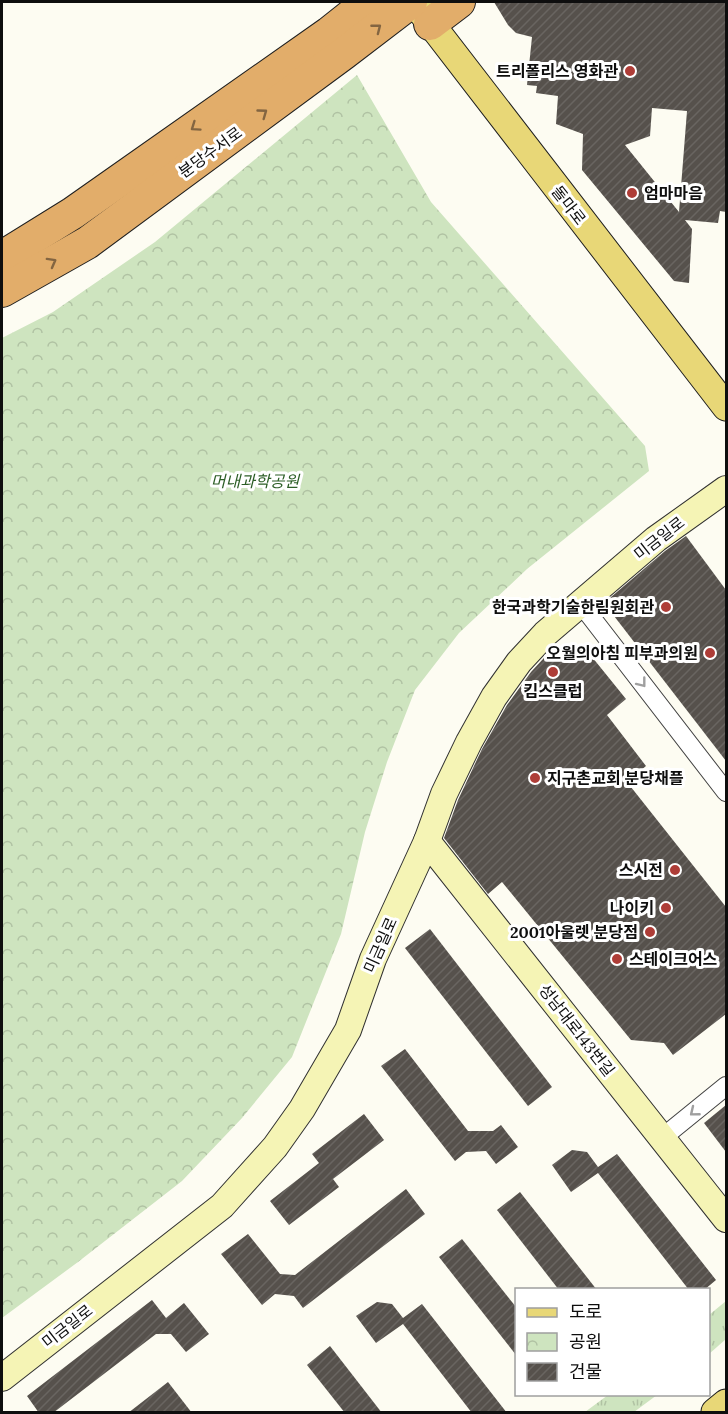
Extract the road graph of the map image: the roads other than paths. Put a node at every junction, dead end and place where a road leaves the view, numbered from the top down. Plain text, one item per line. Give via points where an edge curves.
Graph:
1 (368, 2) edge
2 (459, 2) edge
3 (418, 9) edge
4 (336, 43) junction
5 (2, 257) edge
6 (2, 291) edge
7 (726, 407) edge
8 (726, 489) edge
9 (581, 604) junction
10 (726, 792) edge
11 (428, 841) junction
12 (726, 1086) edge
13 (662, 1138) junction
14 (726, 1219) edge
15 (2, 1378) edge
16 (726, 1403) edge
17 (715, 1413) edge

1 - 4 highway, 분당수서로
2 - 3 highway, 분당수서로
4 -> 3 highway, 분당수서로
3 - 7 main road, 돌마로
4 -> 5 highway, 분당수서로
6 -> 4 highway, 분당수서로 via 87,243
8 - 9 street, 미금일로 via 656,539
9 -> 10 street
9 - 11 street, 미금일로 via 545,634 494,697 444,794
11 - 13 street, 성남대로143번길
11 - 15 street, 미금일로 via 373,959 348,1030 275,1147 222,1206
12 -> 13 street
13 - 14 street, 성남대로143번길
16 - 17 main road

